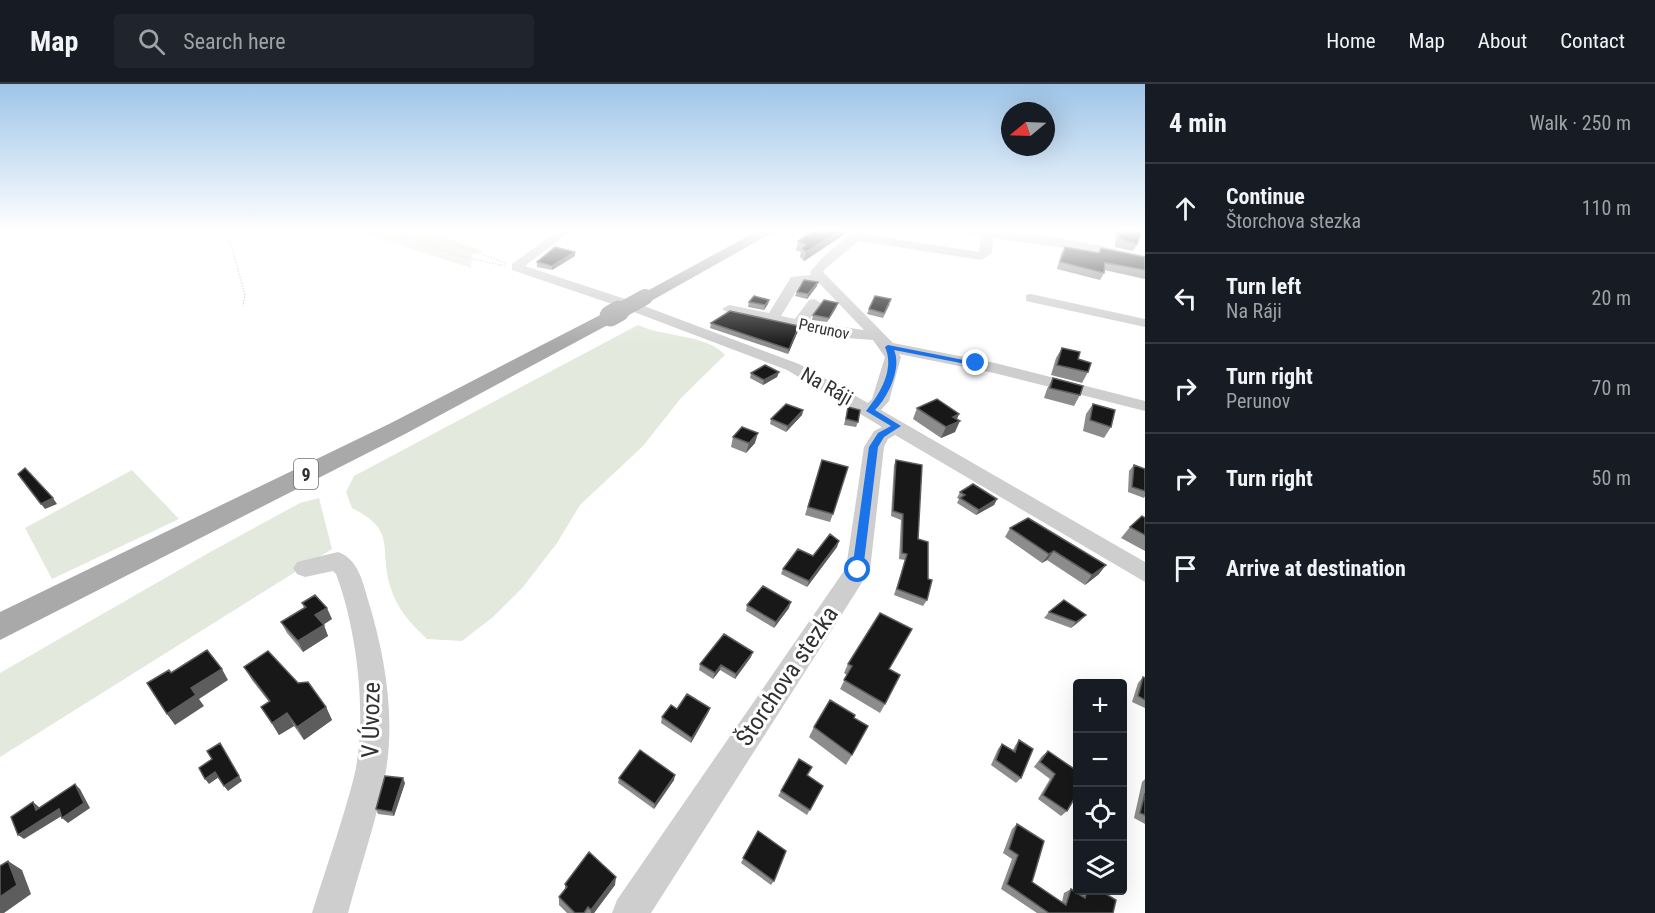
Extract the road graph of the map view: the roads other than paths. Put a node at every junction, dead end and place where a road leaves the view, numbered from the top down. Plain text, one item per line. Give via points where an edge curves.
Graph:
1 (521, 269) edge
2 (698, 269) edge
3 (818, 269) edge
4 (822, 280) junction
5 (1031, 298) dead end
6 (814, 303) dead end
7 (729, 309) edge
8 (773, 318) junction
9 (1145, 323) edge
10 (799, 324) junction
11 (882, 342) junction
12 (1145, 406) edge
13 (870, 411) junction
14 (897, 426) junction
15 (306, 568) dead end
16 (1145, 573) edge
17 (0, 627) edge
18 (330, 913) edge
19 (630, 913) edge

1 - 13 street, Na Ráji via 784,363
2 - 17 main road, 9, bridge via 397,429
3 - 4 street
4 - 8 street, Perunov via 796,280
4 - 11 street, Perunov
5 - 9 street
6 - 10 street
7 - 8 street, Perunov
8 - 10 street, Perunov
10 - 11 street, Perunov
11 - 12 street
11 - 13 street via 893,357 893,366 880,400
13 - 14 street, Na Ráji
14 - 16 street, Na Ráji
14 - 19 street, Štorchova stezka via 881,435 874,447 858,570
15 - 18 street, V Úvoze via 332,560 346,570 365,631 375,709 370,775

